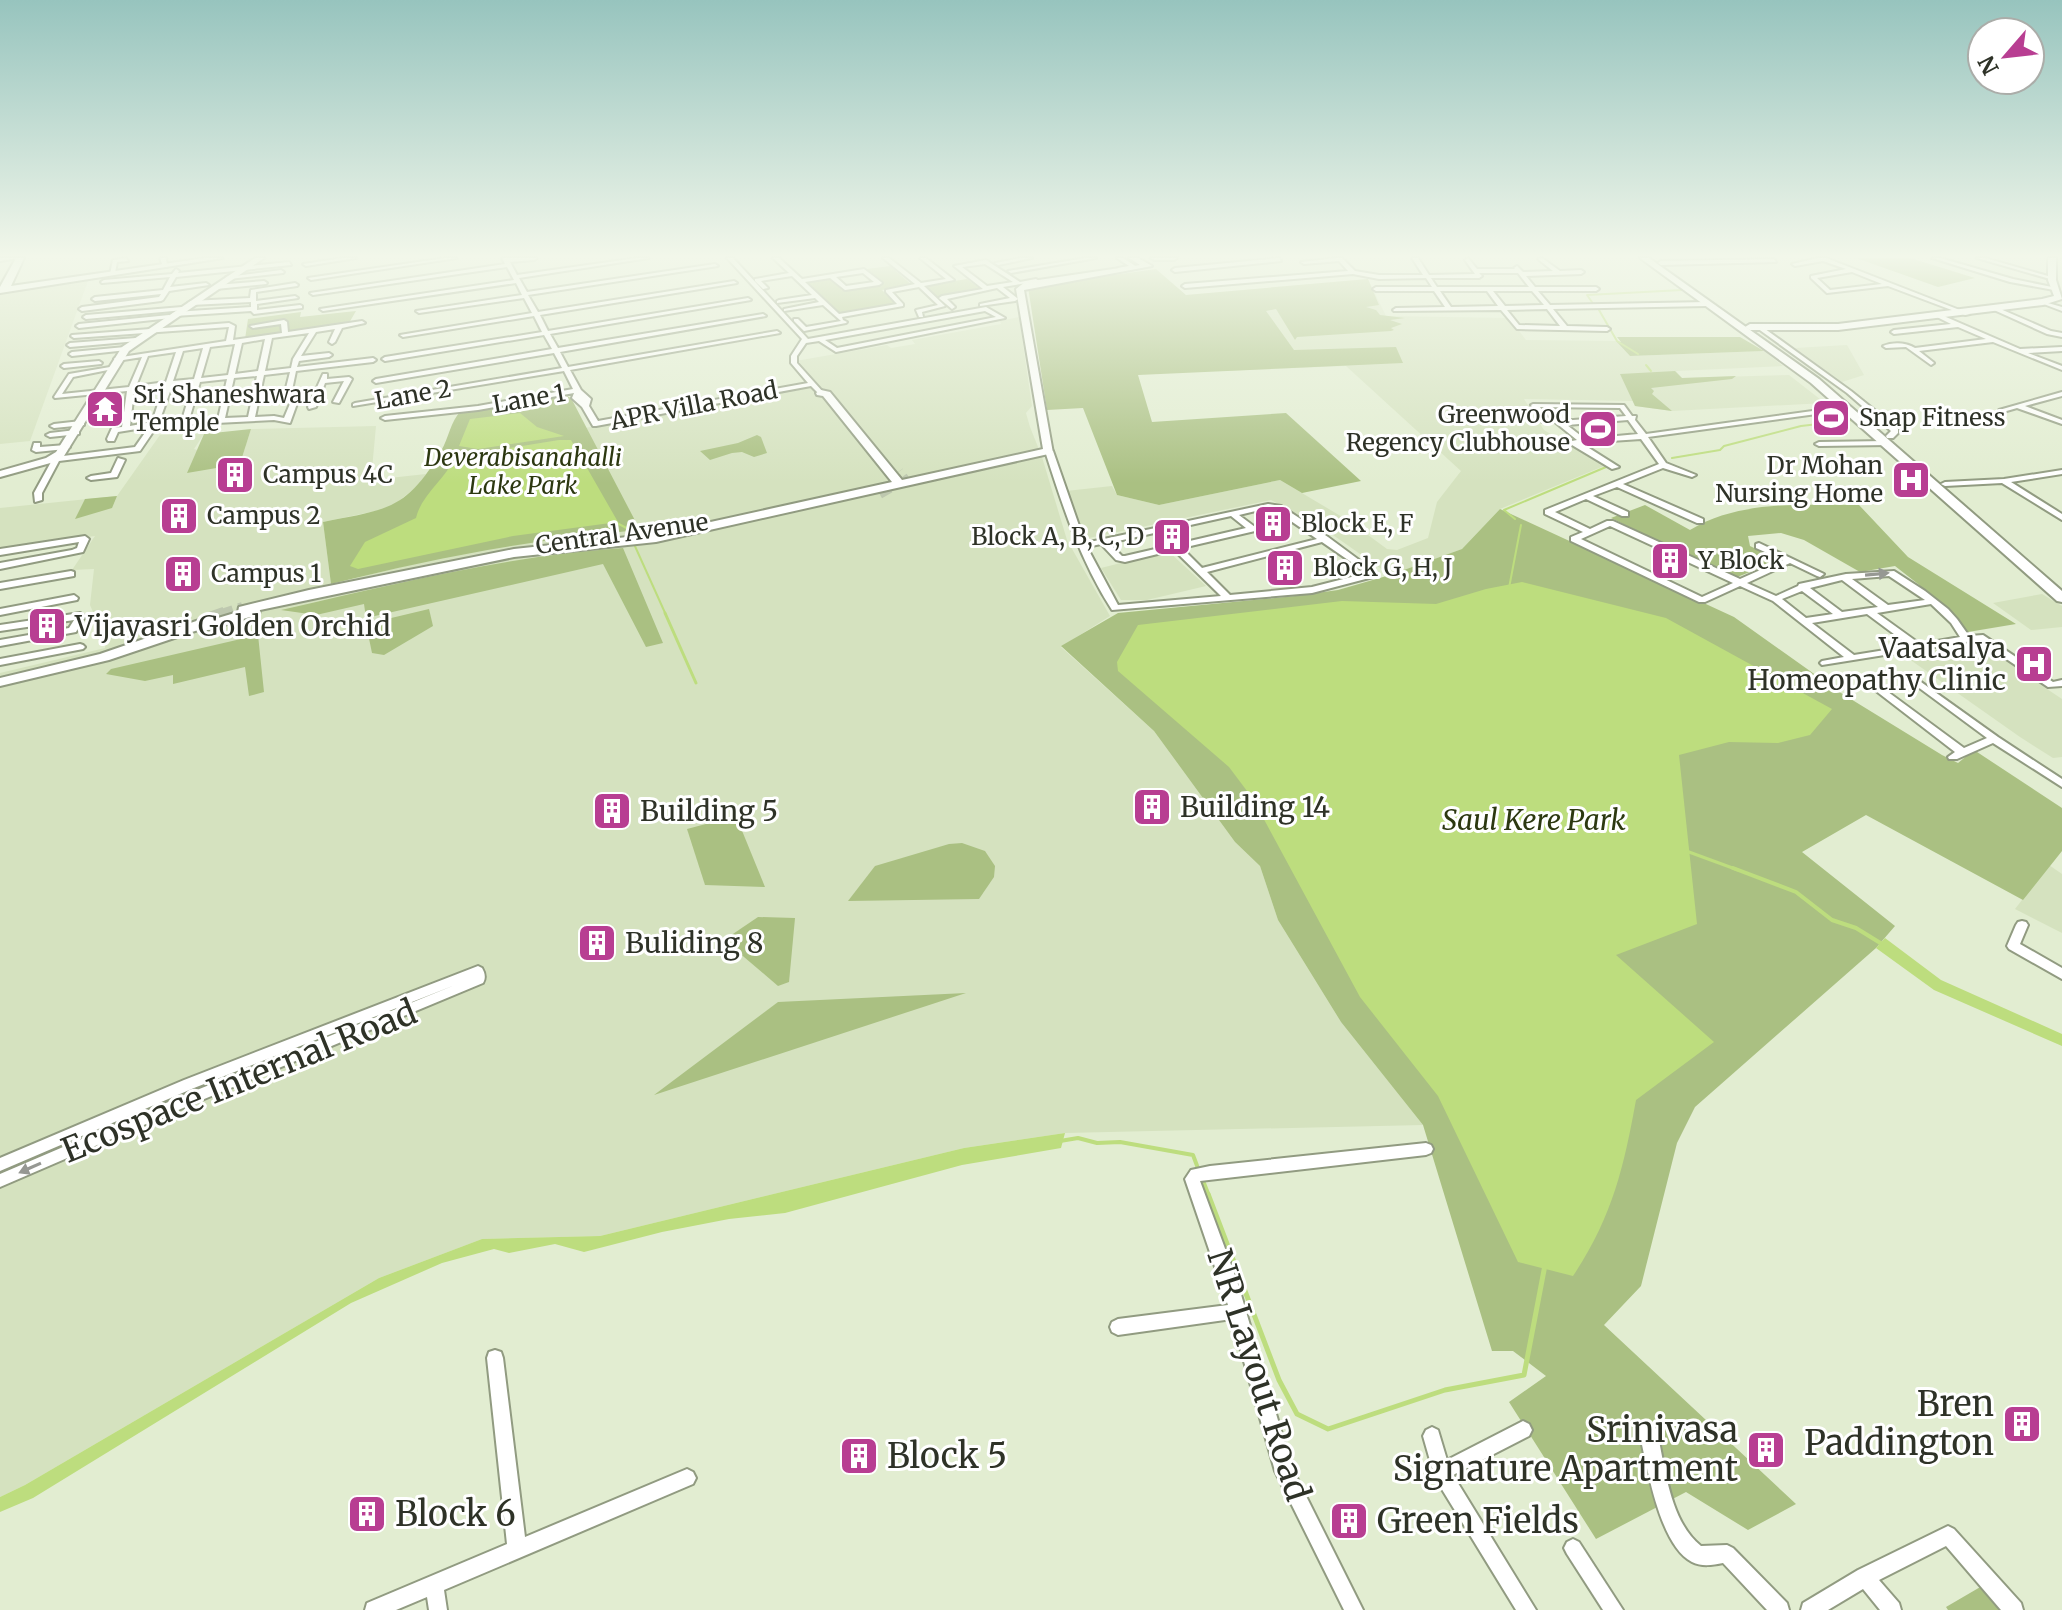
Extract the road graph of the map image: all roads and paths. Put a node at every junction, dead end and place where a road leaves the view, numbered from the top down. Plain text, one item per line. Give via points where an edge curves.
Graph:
1 (85, 333) edge
2 (146, 333) edge
3 (206, 333) edge
4 (230, 333) edge
5 (285, 333) edge
6 (312, 333) edge
7 (336, 333) edge
8 (415, 333) edge
9 (544, 333) joint
10 (662, 333) edge
11 (777, 333) dead end
12 (799, 333) edge
13 (822, 333) edge
14 (852, 333) edge
15 (923, 333) edge
16 (1028, 333) edge
17 (1752, 333) edge
18 (1761, 333) edge
19 (1762, 333) edge
20 (1976, 333) edge
21 (403, 335) dead end
22 (74, 336) dead end
23 (269, 336) junction
24 (804, 339) junction
25 (819, 339) junction
26 (136, 340) junction
27 (1992, 340) junction
28 (239, 341) junction
29 (332, 342) dead end
30 (229, 343) junction
31 (70, 345) dead end
32 (1886, 346) dead end
33 (204, 347) junction
34 (125, 349) junction
35 (2062, 349) edge
36 (1914, 350) junction
37 (180, 351) junction
38 (557, 351) junction
39 (2019, 351) junction
40 (72, 354) dead end
41 (329, 355) dead end
42 (145, 357) junction
43 (1790, 358) junction
44 (296, 359) junction
45 (385, 359) dead end
46 (373, 360) dead end
47 (114, 363) junction
48 (1931, 363) dead end
49 (64, 366) dead end
50 (328, 368) junction
51 (358, 368) dead end
52 (2062, 368) edge
53 (566, 369) junction
54 (293, 371) junction
55 (262, 374) junction
56 (231, 378) junction
57 (322, 381) junction
58 (376, 381) dead end
59 (197, 383) junction
60 (812, 384) junction
61 (166, 386) junction
62 (131, 389) junction
63 (577, 391) junction
64 (1844, 392) junction
65 (821, 393) joint
66 (95, 394) junction
67 (2062, 394) edge
68 (337, 402) dead end
69 (355, 405) dead end
70 (2016, 406) junction
71 (312, 407) dead end
72 (1846, 408) junction
73 (2003, 410) dead end
74 (385, 418) dead end
75 (1633, 418) junction
76 (251, 419) junction
77 (221, 420) junction
78 (232, 420) junction
79 (1545, 420) dead end
80 (2062, 422) edge
81 (185, 423) junction
82 (155, 424) junction
83 (54, 426) dead end
84 (2040, 426) dead end
85 (126, 427) junction
86 (78, 428) junction
87 (224, 433) dead end
88 (50, 435) dead end
89 (1647, 436) junction
90 (111, 439) dead end
91 (1888, 439) junction
92 (1583, 441) junction
93 (1819, 444) dead end
94 (37, 445) dead end
95 (66, 447) junction
96 (1049, 450) junction
97 (105, 453) junction
98 (53, 460) junction
99 (121, 460) dead end
100 (1663, 465) junction
101 (1615, 467) dead end
102 (2062, 472) edge
103 (0, 474) edge
104 (1692, 475) dead end
105 (2004, 481) junction
106 (892, 484) junction
107 (1617, 484) junction
108 (1945, 484) junction
109 (1586, 496) junction
110 (38, 500) dead end
111 (1233, 514) junction
112 (1625, 514) dead end
113 (2062, 518) edge
114 (1700, 521) dead end
115 (1590, 532) junction
116 (1325, 539) junction
117 (1103, 541) junction
118 (1081, 546) junction
119 (1759, 546) dead end
120 (1176, 547) junction
121 (2017, 551) junction
122 (0, 552) edge
123 (1790, 560) junction
124 (0, 566) edge
125 (1201, 571) junction
126 (71, 574) dead end
127 (1820, 574) dead end
128 (1844, 577) junction
129 (1739, 583) junction
130 (0, 586) edge
131 (1802, 586) junction
132 (2062, 586) edge
133 (326, 591) junction
134 (1226, 596) junction
135 (74, 598) dead end
136 (2062, 598) edge
137 (1776, 599) junction
138 (1930, 602) junction
139 (244, 609) tunnel mouth
140 (1887, 609) junction
141 (1869, 611) junction
142 (0, 612) edge
143 (1841, 616) junction
144 (212, 620) tunnel mouth
145 (1805, 621) junction
146 (0, 628) edge
147 (1966, 639) junction
148 (0, 643) edge
149 (132, 645) junction
150 (80, 647) dead end
151 (1918, 647) junction
152 (1852, 658) junction
153 (0, 662) edge
154 (1825, 663) dead end
155 (0, 680) edge
156 (2062, 683) edge
157 (1921, 685) dead end
158 (1881, 691) dead end
159 (1994, 739) junction
160 (2062, 784) edge
161 (2022, 925) dead end
162 (2062, 974) edge
163 (478, 975) dead end
164 (135, 1114) junction
165 (1426, 1149) dead end
166 (0, 1165) edge
167 (0, 1181) edge
168 (1237, 1311) junction
169 (1118, 1327) dead end
170 (495, 1358) dead end
171 (1523, 1430) dead end
172 (1648, 1431) dead end
173 (1432, 1436) dead end
174 (1441, 1472) junction
175 (687, 1478) dead end
176 (517, 1548) junction
177 (1573, 1548) dead end
178 (1865, 1577) junction
179 (434, 1584) junction
180 (374, 1610) edge
181 (438, 1610) edge
182 (1354, 1610) edge
183 (1527, 1610) edge
184 (1614, 1610) edge
185 (1780, 1610) edge
186 (1810, 1610) edge
187 (1892, 1610) edge
188 (2014, 1610) edge

1 - 22 street
2 - 26 street
3 - 33 street
4 - 30 street
5 - 23 street
6 - 44 street
7 - 29 street
8 - 21 street
9 - 38 street, APR Villa Road
9 - 45 street
10 - 38 street
11 - 53 street, Lane 1
12 - 24 street
13 - 24 street
14 - 25 street
15 - 25 street via 836,350
16 - 96 street
17 - 43 street
18 - 43 street
19 - 64 street
20 - 27 street
23 - 28 street
23 - 55 street
24 - 25 street
24 - 60 street via 794,360
26 - 31 street
26 - 34 street
27 - 36 street
27 - 39 street
28 - 30 street
28 - 56 street
30 - 33 street
32 - 36 street
33 - 37 street
33 - 59 street
34 - 40 street
34 - 47 street
35 - 39 street
36 - 48 street
37 - 42 street
37 - 61 street
38 - 53 street, APR Villa Road
38 - 58 street
39 - 52 street
41 - 44 street
42 - 47 street
42 - 62 street
43 - 64 street
43 - 72 street
44 - 54 street
46 - 50 street
47 - 49 street
47 - 66 street
47 - 66 street via 71,375 57,397
50 - 51 street
50 - 54 street
50 - 57 street
53 - 63 street, APR Villa Road
53 - 69 street, Lane 2
54 - 55 street
54 - 76 street via 287,396 296,398 287,421
55 - 56 street
55 - 76 street
56 - 59 street
56 - 77 street
57 - 68 street via 349,379
57 - 71 street
59 - 61 street
59 - 81 street
60 - 63 street, APR Villa Road via 596,424 585,406 588,399
60 - 65 street
61 - 62 street
61 - 82 street
62 - 66 street
62 - 85 street
63 - 74 street, Lane 1
64 - 91 street
65 - 106 street via 859,441 874,445
66 - 86 street
67 - 70 street
70 - 73 street
70 - 80 street
72 - 89 street
72 - 91 street
75 - 79 street via 1622,406 1536,404
75 - 89 street
75 - 92 street via 1560,423
76 - 78 street
77 - 78 street
77 - 81 street
78 - 87 street
80 - 84 street
81 - 82 street
82 - 85 street
82 - 97 street via 139,448
83 - 86 street
85 - 90 street via 113,431
86 - 88 street
86 - 95 street
89 - 92 street
89 - 100 street
91 - 93 street
91 - 108 street
91 - 121 street
92 - 101 street via 1575,443
94 - 95 street via 36,450
95 - 98 street
96 - 106 street, Central Avenue
96 - 118 street
97 - 98 street
97 - 99 street via 90,480 114,475
98 - 103 street
98 - 110 street
100 - 104 street
100 - 107 street
102 - 105 street
105 - 108 street
105 - 113 street
106 - 133 street, Central Avenue via 654,534 510,550
106 - 133 street, Central Avenue via 816,506 656,538 514,553
107 - 109 street
107 - 114 street
108 - 121 street
109 - 112 street
109 - 115 street via 1548,512
111 - 116 street via 1273,507
111 - 117 street
111 - 120 street via 1252,529
115 - 129 street via 1610,523
115 - 129 street via 1574,541 1702,600
116 - 125 street
116 - 134 street via 1374,574 1312,590
117 - 118 street
117 - 120 street via 1125,559
118 - 134 street via 1115,608
119 - 123 street
120 - 125 street
121 - 132 street
121 - 136 street
122 - 124 street via 85,539 80,550
123 - 127 street
123 - 129 street
125 - 134 street
126 - 130 street
128 - 131 street
128 -> 138 street via 1891,573
128 - 140 street
129 - 137 street
131 - 137 street
131 - 143 street
133 - 139 street, Central Avenue
133 - 149 street
135 - 142 street
137 - 145 street
138 - 140 street
138 - 147 street via 1963,630
140 - 141 street
141 - 143 street
141 - 151 street
143 - 145 street
144 - 149 street
145 - 152 street
146 - 148 street via 80,616 73,630
147 - 151 street
147 - 156 street via 1980,637 2051,685
149 - 155 street
150 - 153 street
151 - 152 street
152 - 154 street
157 - 159 street
158 - 159 street via 1958,755
159 - 160 street
161 - 162 street via 2013,946
163 - 164 street, Ecospace Internal Road
164 - 166 street, Ecospace Internal Road
164 -> 167 street, Ecospace Internal Road
165 - 168 street, NR Layout Road via 1199,1175
168 - 169 street
168 - 182 street, NR Layout Road via 1284,1471
170 - 176 street
171 - 174 street
172 - 185 street via 1683,1545 1698,1556 1727,1554
173 - 174 street
174 - 183 street
175 - 176 street
176 - 179 street
177 - 184 street
178 - 186 street
178 - 187 street
178 - 188 street via 1948,1535
179 - 180 street
179 - 181 street

